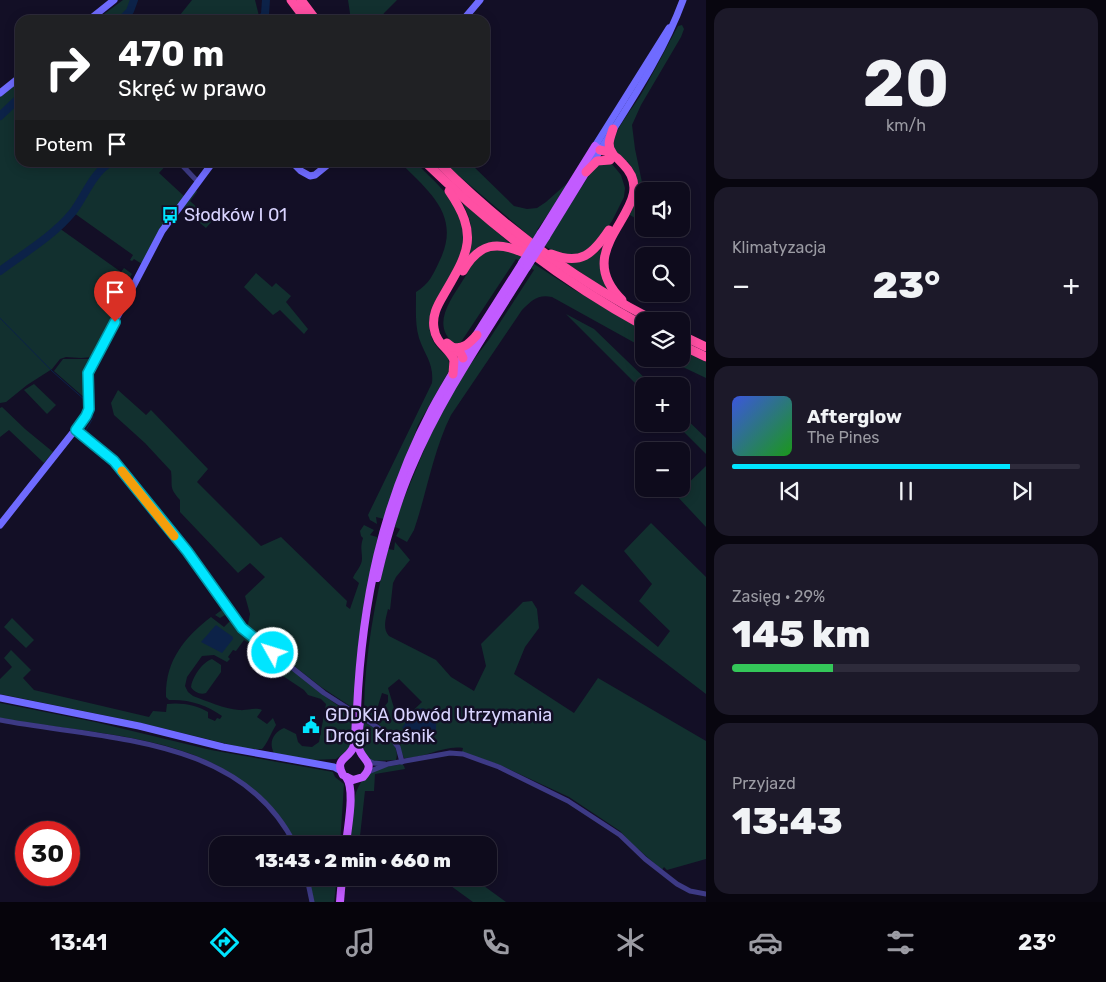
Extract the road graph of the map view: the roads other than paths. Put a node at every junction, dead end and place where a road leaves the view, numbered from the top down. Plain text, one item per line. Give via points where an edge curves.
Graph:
1 (113, 0) edge
2 (291, 0) edge
3 (301, 0) edge
4 (480, 0) edge
5 (683, 0) edge
6 (95, 15) edge
7 (302, 15) edge
8 (312, 15) edge
9 (467, 15) edge
10 (676, 17) junction
11 (15, 81) edge
12 (0, 93) edge
13 (613, 129) junction
14 (598, 148) junction
15 (612, 157) junction
16 (184, 167) edge
17 (209, 167) edge
18 (297, 167) edge
19 (324, 167) edge
20 (430, 167) edge
21 (443, 167) edge
22 (586, 172) junction
23 (439, 176) junction
24 (198, 182) junction
25 (543, 235) junction
26 (540, 250) junction
27 (545, 264) junction
28 (524, 265) junction
29 (632, 309) junction
30 (638, 312) edge
31 (635, 321) edge
32 (477, 335) junction
33 (690, 339) edge
34 (706, 347) edge
35 (448, 348) junction
36 (690, 349) edge
37 (706, 357) edge
38 (465, 359) junction
39 (453, 374) junction
40 (76, 430) junction
41 (0, 524) edge
42 (0, 698) edge
43 (359, 710) junction
44 (0, 720) edge
45 (358, 721) junction
46 (346, 756) junction
47 (365, 757) junction
48 (402, 762) junction
49 (313, 763) junction
50 (388, 764) junction
51 (344, 774) junction
52 (364, 776) junction
53 (350, 804) junction
54 (290, 836) edge
55 (347, 836) edge
56 (309, 886) edge
57 (341, 886) edge
58 (706, 894) edge
59 (312, 902) edge
60 (340, 902) edge

1 - 6 street
2 - 7 highway
3 - 8 highway
4 - 9 street
5 - 10 street
10 - 13 street via 661,52
10 - 14 street
11 - 12 street
13 - 14 street
13 - 15 highway via 608,143
14 - 15 highway via 601,153
14 - 22 street
14 - 25 main road
15 - 22 highway via 597,161
15 - 26 highway via 625,176 627,195 624,207 600,243 591,253 577,259 558,257
15 - 29 highway via 622,162 629,172 633,194 630,206 607,244 604,270 611,286
16 - 24 street
17 - 24 street
18 - 19 street via 310,176
20 - 23 highway
21 - 26 highway
22 - 25 main road
23 - 27 highway
23 - 35 highway via 461,209 468,238 462,261 434,316 437,339
24 - 40 street via 162,231 91,367 87,381 89,409
25 - 28 main road, bridge
26 - 29 highway
27 - 31 highway
27 - 35 highway via 520,251 499,246 487,247 476,253 439,317 440,332
28 - 32 main road
28 - 38 main road
29 - 30 highway
32 - 35 highway via 464,347
32 - 38 main road
33 - 34 highway
35 - 38 highway
35 - 39 highway via 454,360
36 - 37 highway
38 - 39 main road
38 - 43 main road via 423,443 387,536 367,633
39 - 43 main road via 432,408 411,454 382,534 364,620
40 - 41 street
40 - 48 street via 125,474 187,551 242,628 324,694 388,734 396,743
42 - 49 street via 223,747
43 - 45 main road
44 - 54 street via 145,743 199,760 233,777 258,796
45 - 46 main road via 353,747
45 - 47 main road via 358,747
46 - 47 main road via 355,752
46 - 49 street via 337,761
46 - 51 main road via 340,764
47 - 50 street via 373,763
47 - 52 main road via 368,766
48 - 50 street
48 - 58 street via 456,753 499,767 568,800 620,835 677,884
49 - 51 street via 336,768
50 - 52 street
51 - 52 main road via 353,780
51 - 53 main road via 349,784
52 - 53 main road via 355,786
53 - 55 main road
56 - 59 street
57 - 60 main road

